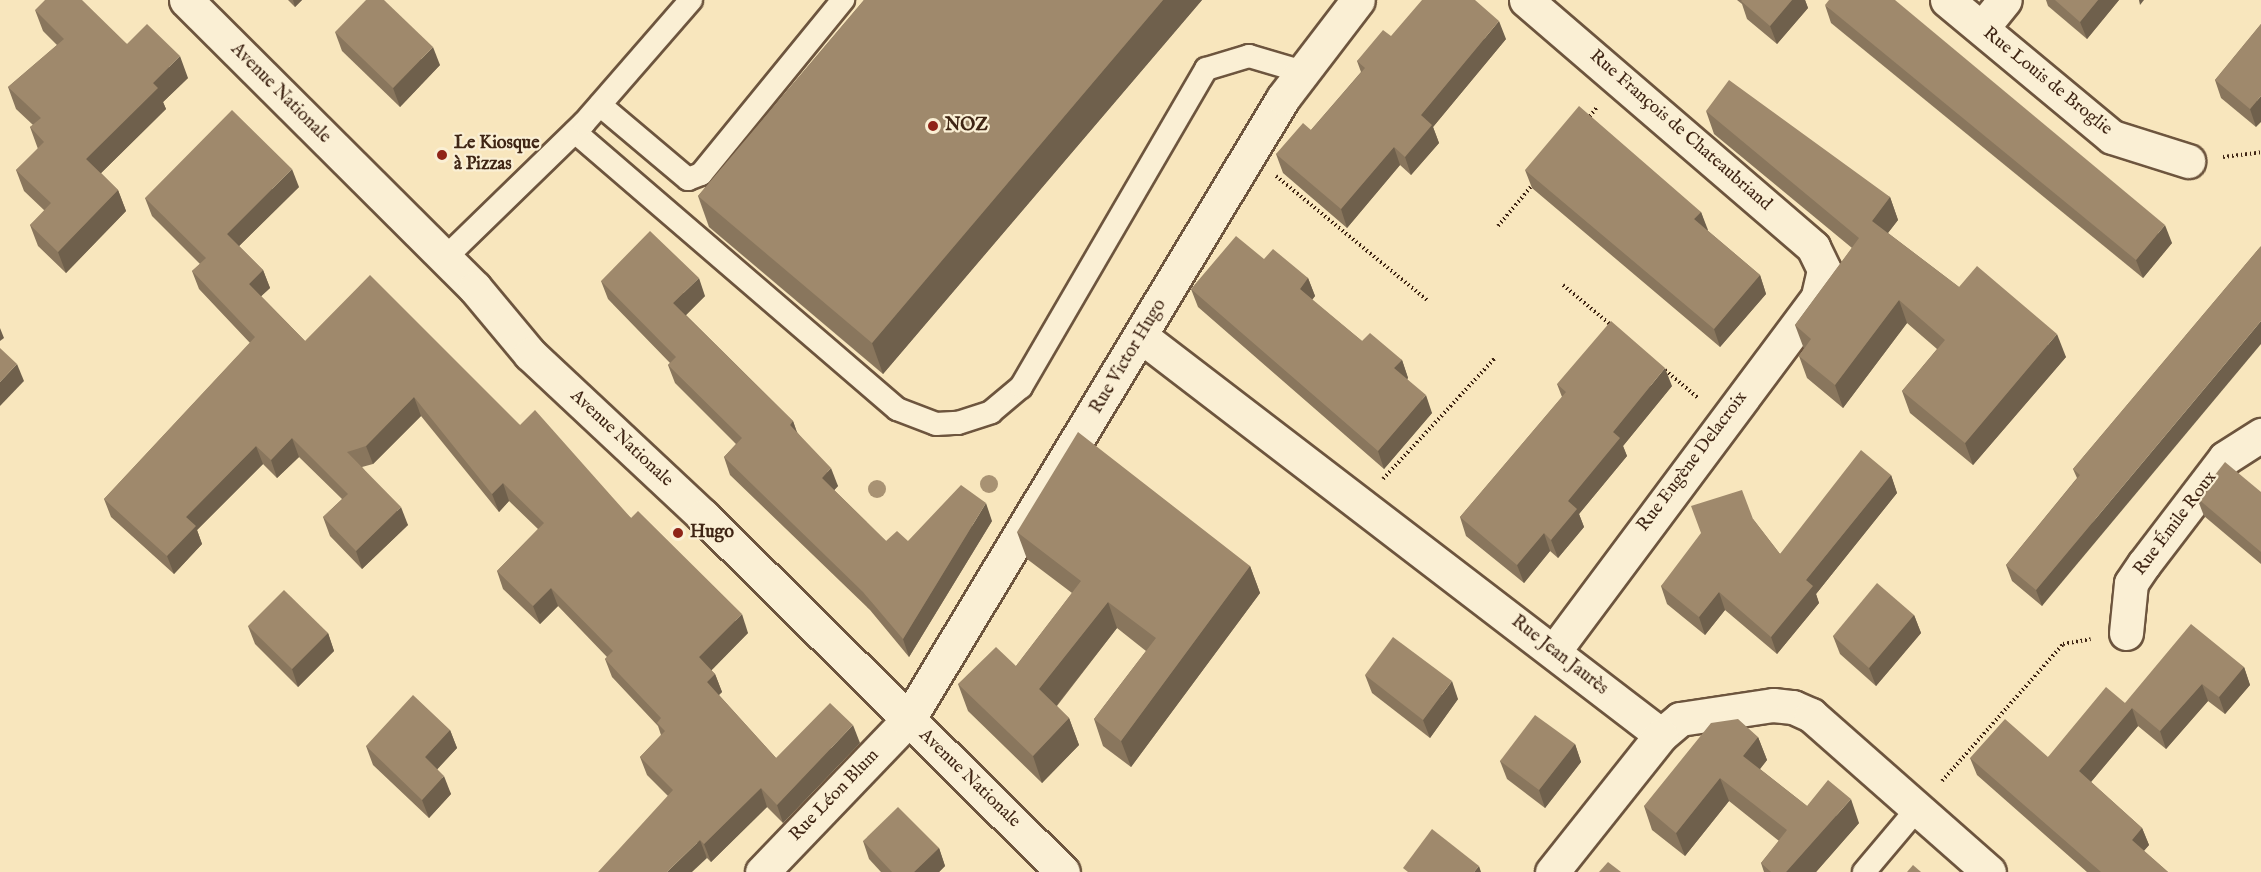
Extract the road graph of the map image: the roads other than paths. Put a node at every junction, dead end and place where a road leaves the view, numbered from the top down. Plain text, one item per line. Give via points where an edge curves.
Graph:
1 (186, 0) edge
2 (691, 0) edge
3 (843, 0) edge
4 (1358, 0) edge
5 (1526, 0) edge
6 (1947, 0) edge
7 (2005, 0) edge
8 (1982, 28) junction
9 (1300, 71) junction
10 (600, 105) junction
11 (575, 132) junction
12 (2188, 161) dead end
13 (445, 258) junction
14 (1824, 270) joint
15 (1142, 337) junction
16 (2261, 435) edge
17 (2126, 633) road end
18 (1554, 651) junction
19 (908, 720) junction
20 (1661, 735) junction
21 (1917, 809) junction
22 (762, 872) edge
23 (1063, 872) edge
24 (1552, 872) edge
25 (1864, 872) edge
26 (1989, 872) edge

1 - 13 street, Avenue Nationale
2 - 10 lane
3 - 10 lane via 701,174 688,179
4 - 9 street, Rue Victor Hugo
5 - 14 street, Rue François de Chateaubriand via 1813,247
6 - 8 street, Rue Louis de Broglie
7 - 8 street
8 - 12 street, Rue Louis de Broglie via 2112,137
9 - 11 lane via 1249,56 1206,69 1021,387 991,412 958,423 936,424 897,409
9 - 15 street, Rue Victor Hugo
10 - 11 lane
11 - 13 lane
13 - 19 street, Avenue Nationale via 530,354 704,516
14 - 18 street, Rue Eugène Delacroix via 1818,297
15 - 18 street, Rue Jean Jaurès
15 - 19 street, Rue Victor Hugo
16 - 17 street, Rue Émile Roux via 2225,458 2131,583
18 - 20 street, Rue Jean Jaurès
19 - 22 street, Rue Léon Blum
19 - 23 street, Avenue Nationale
20 - 21 street via 1680,719 1793,707 1811,715
20 - 24 street
21 - 25 lane
21 - 26 street

